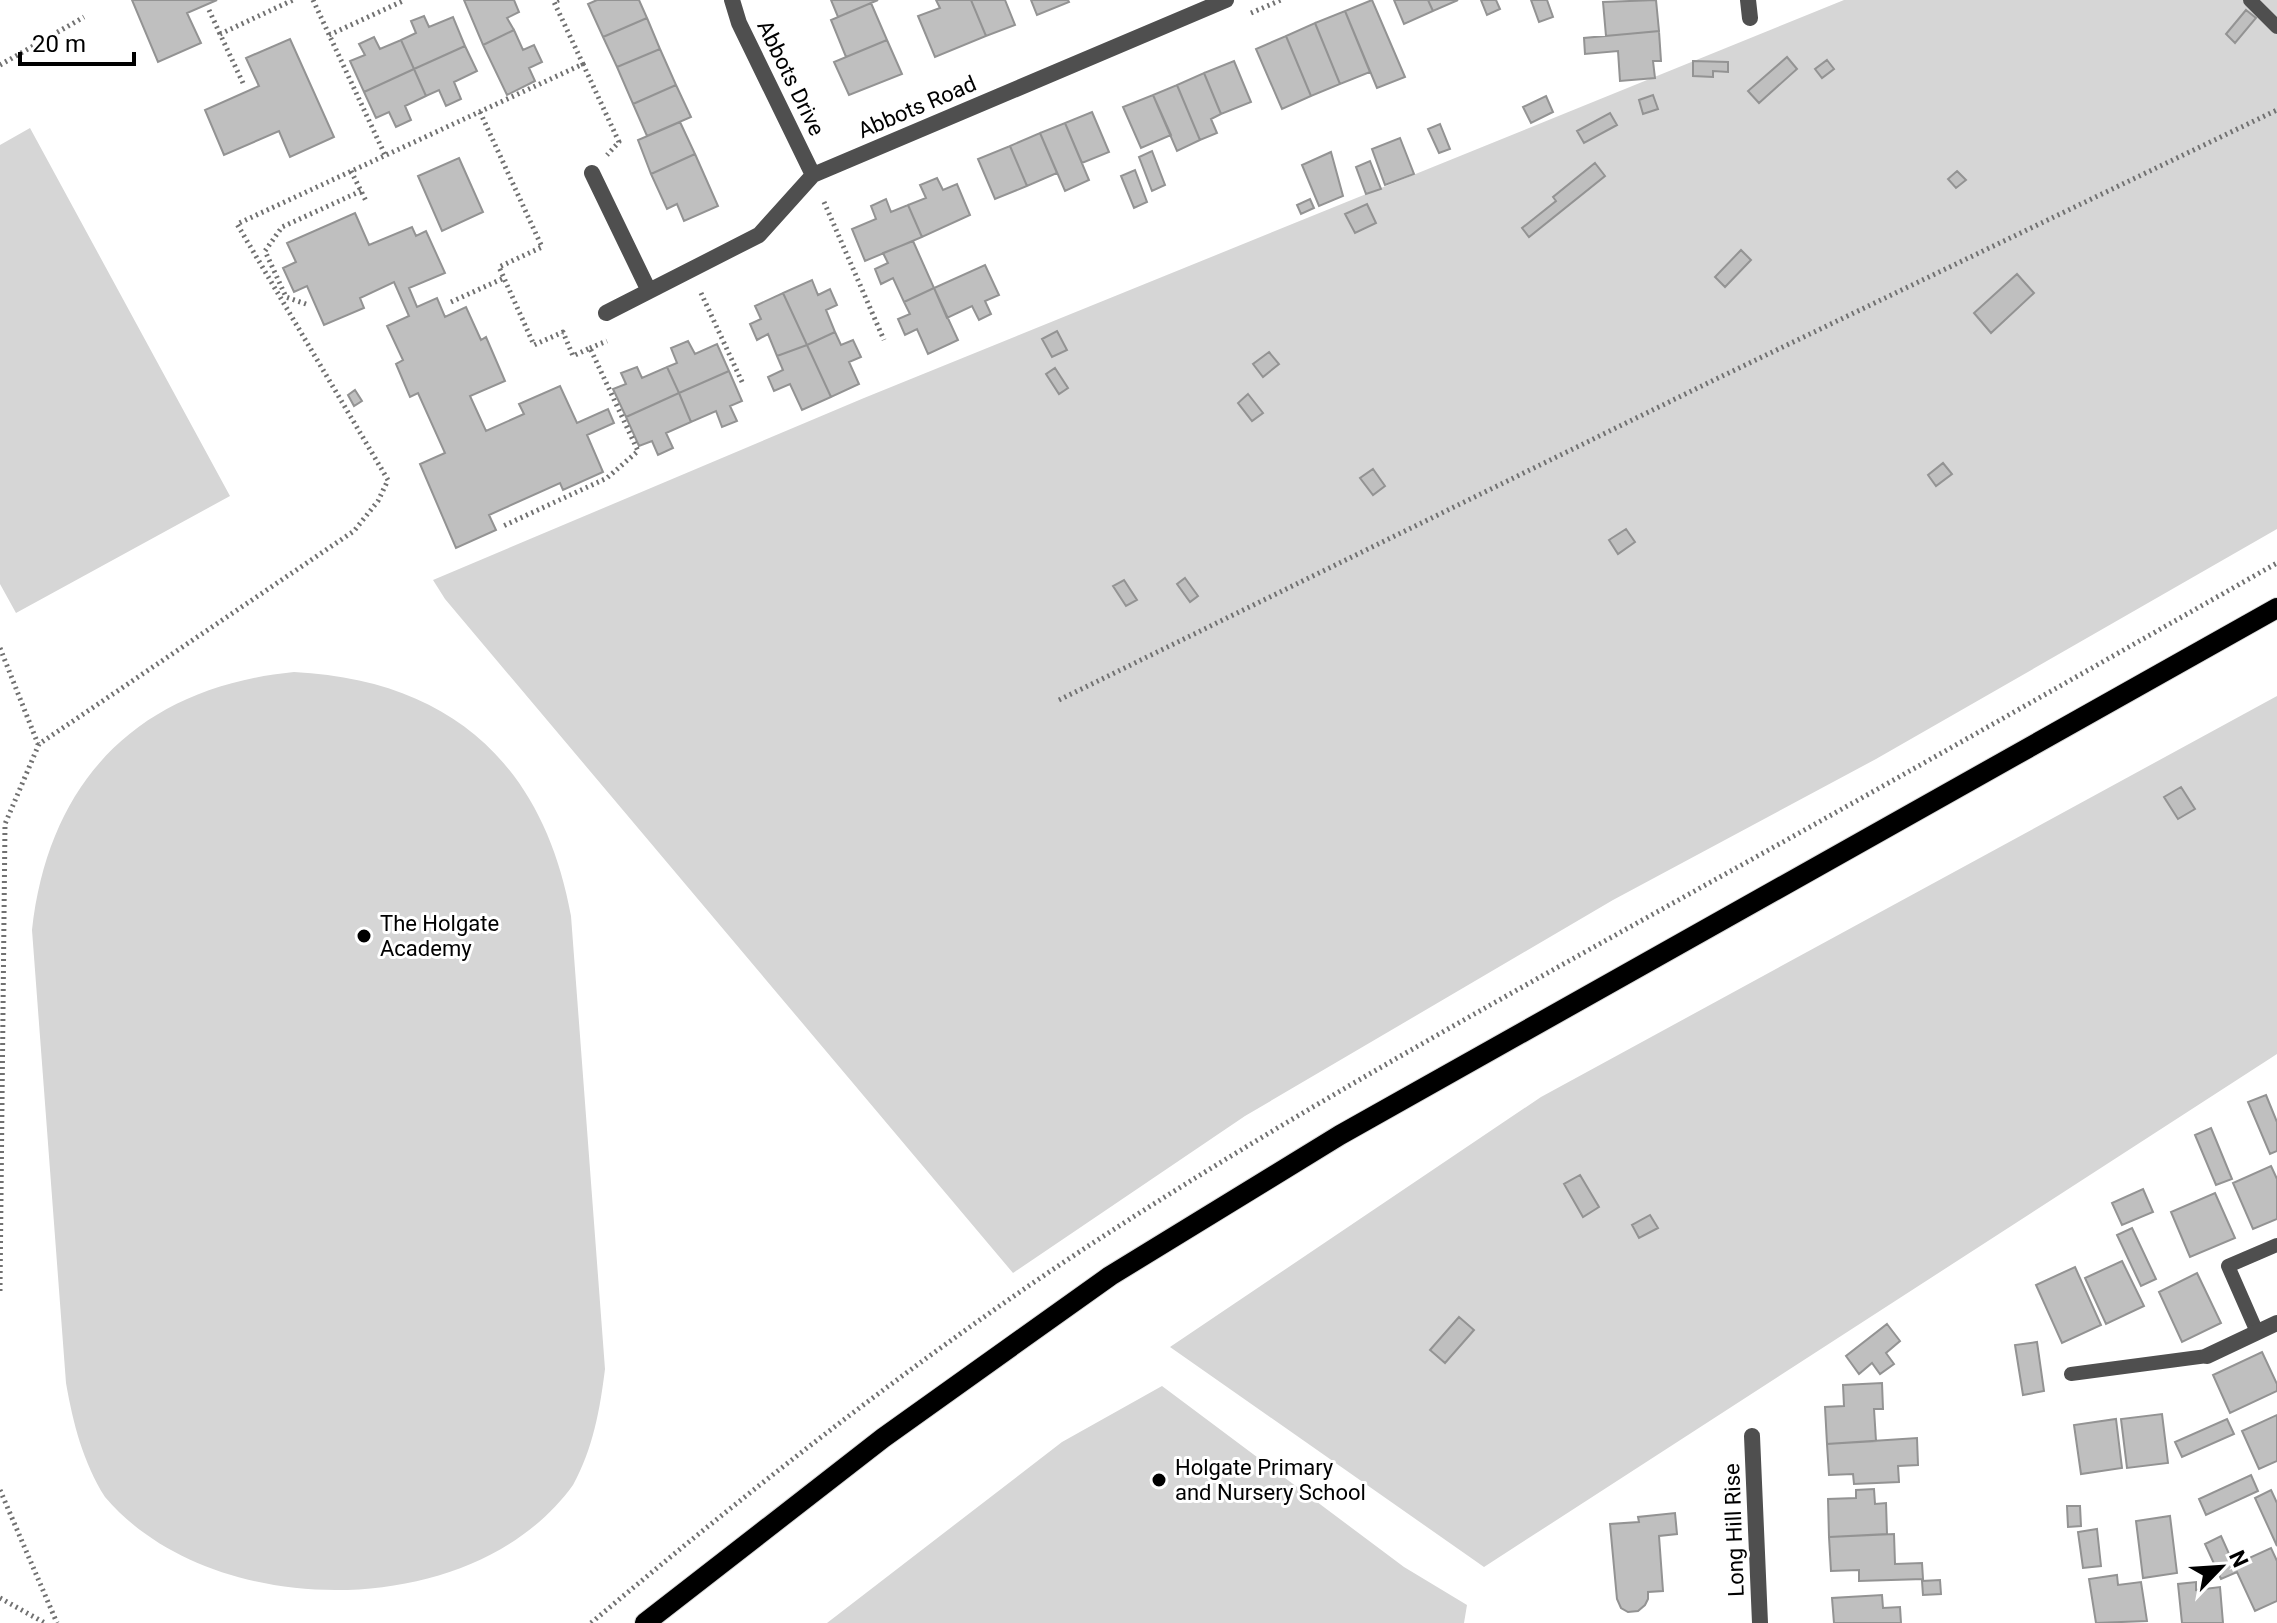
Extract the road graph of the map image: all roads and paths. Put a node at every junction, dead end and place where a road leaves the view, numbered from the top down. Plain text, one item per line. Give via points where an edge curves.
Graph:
1 (293, 0) edge
2 (313, 0) edge
3 (405, 0) edge
4 (559, 0) edge
5 (732, 0) edge
6 (1226, 0) edge
7 (1281, 0) edge
8 (1748, 0) edge
9 (2250, 0) edge
10 (209, 10) dead end
11 (84, 17) dead end
12 (1750, 18) dead end
13 (1239, 19) dead end
14 (2277, 27) edge
15 (220, 34) junction
16 (329, 35) junction
17 (583, 64) junction
18 (0, 65) edge
19 (243, 83) dead end
20 (2277, 110) edge
21 (480, 112) junction
22 (385, 155) junction
23 (351, 171) junction
24 (592, 173) joint
25 (813, 175) junction
26 (361, 191) junction
27 (366, 201) dead end
28 (812, 206) dead end
29 (504, 278) junction
30 (649, 291) junction
31 (686, 298) dead end
32 (451, 302) dead end
33 (306, 304) dead end
34 (606, 313) dead end
35 (618, 336) dead end
36 (884, 340) dead end
37 (590, 348) junction
38 (743, 384) dead end
39 (501, 527) dead end
40 (2277, 608) edge
41 (0, 648) edge
42 (1059, 700) dead end
43 (39, 744) junction
44 (2277, 1245) edge
45 (0, 1291) edge
46 (2277, 1323) edge
47 (2257, 1332) junction
48 (2207, 1356) joint
49 (2071, 1374) dead end
50 (1752, 1436) dead end
51 (0, 1490) edge
52 (0, 1598) edge
53 (45, 1623) edge
54 (57, 1623) edge
55 (645, 1623) edge
56 (1760, 1623) edge

1 - 15 path
2 - 16 path
3 - 16 path
4 - 17 path via 554,2
5 - 25 street, Abbots Drive
6 - 25 street, Abbots Road
7 - 13 path
8 - 12 street
9 - 14 lane
10 - 15 path
11 - 18 path
15 - 19 path
16 - 22 path
17 - 21 path
17 - 24 path via 619,142
20 - 42 path
21 - 22 path
21 - 29 path via 542,247 499,267
22 - 23 path
23 - 26 path
23 - 43 path via 237,224 388,480 378,501 354,531
24 - 30 street
25 - 30 street, Abbots Road via 759,235
26 - 27 path
26 - 33 path via 282,227 265,251 286,297
28 - 36 path via 821,194
29 - 32 path
29 - 37 path via 534,345 563,332 573,356
30 - 34 street, Abbots Road
31 - 38 path via 700,290
35 - 37 path
37 - 39 path via 638,451 607,478
40 - 55 main road via 1340,1135 1110,1276 883,1438
41 - 43 path
43 - 45 path via 5,824
44 - 47 lane via 2228,1266
46 - 47 street
47 - 48 street
48 - 49 lane
50 - 56 street, Long Hill Rise
51 - 54 path
52 - 53 path

